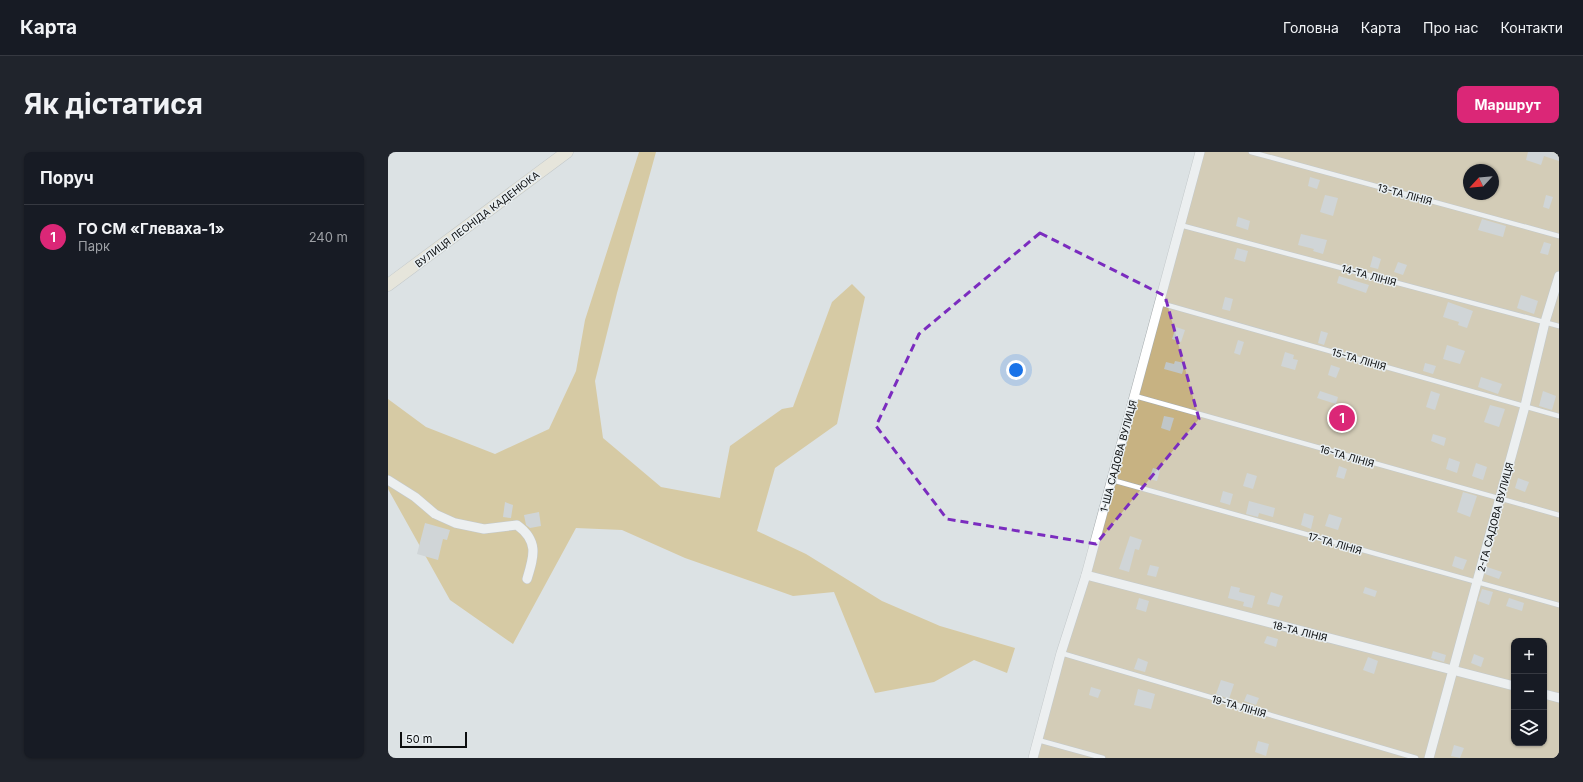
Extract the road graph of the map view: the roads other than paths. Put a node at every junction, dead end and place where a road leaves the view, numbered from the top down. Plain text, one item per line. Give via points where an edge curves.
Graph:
1 (567, 152) edge
2 (1200, 152) edge
3 (1251, 152) edge
4 (1180, 225) junction
5 (1559, 236) edge
6 (1559, 276) edge
7 (388, 285) edge
8 (1160, 302) junction
9 (1545, 322) junction
10 (1559, 326) edge
11 (1135, 396) junction
12 (1525, 406) junction
13 (1559, 416) edge
14 (388, 480) edge
15 (1112, 480) junction
16 (1499, 499) junction
17 (1559, 515) edge
18 (1086, 575) junction
19 (527, 579) dead end
20 (1477, 582) junction
21 (1559, 605) edge
22 (1061, 653) junction
23 (1453, 670) junction
24 (1511, 685) edge
25 (1547, 695) edge
26 (1559, 698) edge
27 (1038, 740) junction
28 (1033, 758) edge
29 (1103, 758) edge
30 (1416, 758) edge
31 (1429, 758) edge

1 - 7 street, ВУЛИЦЯ ЛЕОНІДА КАДЕНЮКА
2 - 4 street, 1-ША САДОВА ВУЛИЦЯ
3 - 5 lane, 13-ТА ЛІНІЯ
4 - 8 street, 1-ША САДОВА ВУЛИЦЯ
4 - 9 lane, 14-ТА ЛІНІЯ
6 - 9 street, 2-ГА САДОВА ВУЛИЦЯ
8 - 11 street, 1-ША САДОВА ВУЛИЦЯ
8 - 12 lane, 15-ТА ЛІНІЯ
9 - 10 lane, 14-ТА ЛІНІЯ
9 - 12 street, 2-ГА САДОВА ВУЛИЦЯ
11 - 15 street, 1-ША САДОВА ВУЛИЦЯ
11 - 16 lane, 16-ТА ЛІНІЯ
12 - 13 lane, 15-ТА ЛІНІЯ
12 - 16 street, 2-ГА САДОВА ВУЛИЦЯ
14 - 19 street via 435,514 455,523 484,529 517,525 526,532 534,545
15 - 18 street, 1-ША САДОВА ВУЛИЦЯ
15 - 20 lane, 17-ТА ЛІНІЯ
16 - 17 lane, 16-ТА ЛІНІЯ
16 - 20 street, 2-ГА САДОВА ВУЛИЦЯ
18 - 22 street, 1-ША САДОВА ВУЛИЦЯ
18 - 23 street, 18-ТА ЛІНІЯ
20 - 21 lane, 17-ТА ЛІНІЯ
20 - 23 street, 2-ГА САДОВА ВУЛИЦЯ
22 - 27 street, 1-ША САДОВА ВУЛИЦЯ
22 - 30 lane, 19-ТА ЛІНІЯ
23 - 24 street, 18-ТА ЛІНІЯ
23 - 31 street, 2-ГА САДОВА ВУЛИЦЯ
25 - 26 street
27 - 28 street, 1-ША САДОВА ВУЛИЦЯ
27 - 29 lane

